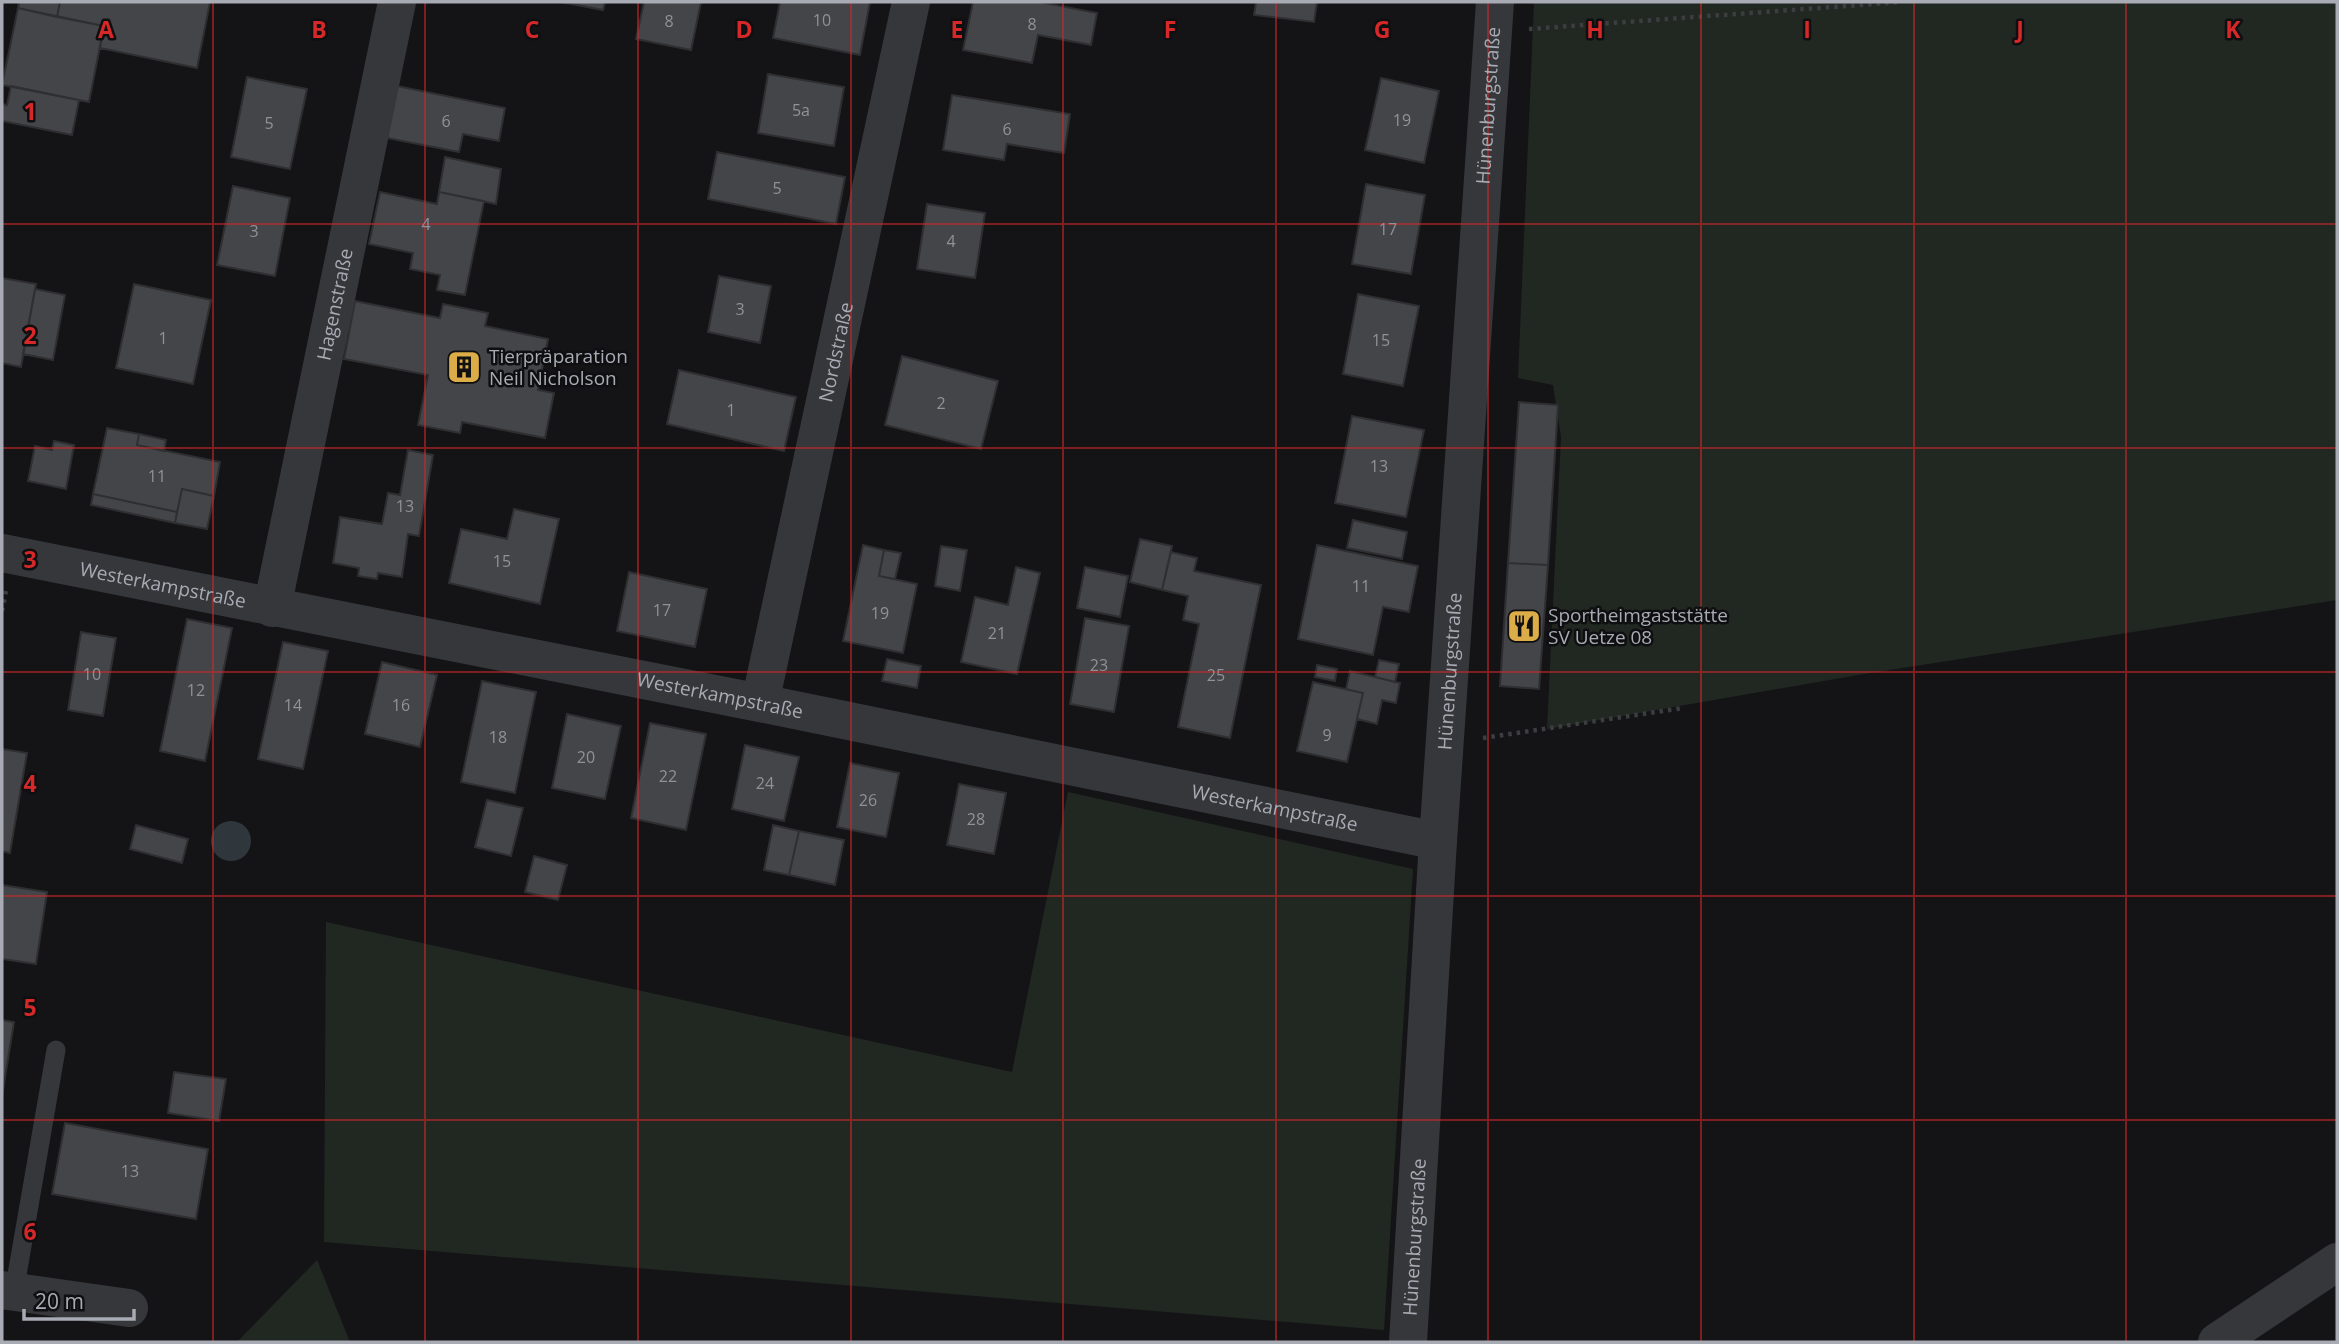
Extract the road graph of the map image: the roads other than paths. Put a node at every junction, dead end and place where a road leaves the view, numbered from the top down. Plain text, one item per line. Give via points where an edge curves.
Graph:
1 (397, 2) edge
2 (911, 2) edge
3 (1494, 17) edge
4 (2, 554) edge
5 (272, 608) junction
6 (760, 703) junction
7 (1438, 841) junction
8 (56, 1050) dead end
9 (2337, 1262) edge
10 (8, 1291) edge
11 (129, 1308) dead end
12 (1408, 1342) edge
13 (2217, 1342) edge

1 - 5 street, Hagenstraße
2 - 6 street, Nordstraße
3 - 7 street, Hünenburgstraße
4 - 5 street, Westerkampstraße
5 - 6 street, Westerkampstraße
6 - 7 street, Westerkampstraße
7 - 12 street, Hünenburgstraße
8 - 10 lane
9 - 13 street
10 - 11 street

